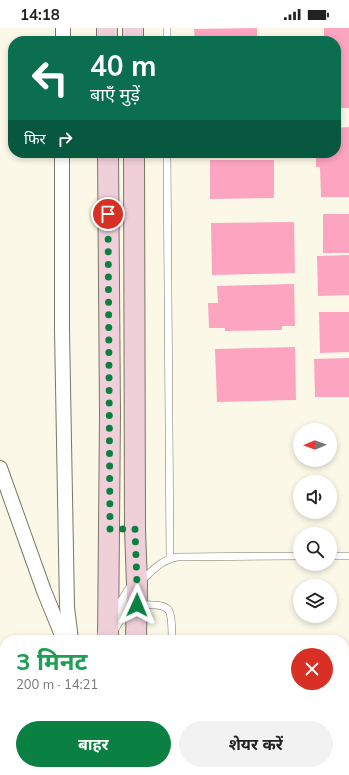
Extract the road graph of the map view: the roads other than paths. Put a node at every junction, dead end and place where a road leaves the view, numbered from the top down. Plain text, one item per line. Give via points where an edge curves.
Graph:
1 (62, 158) edge
2 (108, 158) edge
3 (134, 158) edge
4 (167, 158) edge
5 (0, 468) edge
6 (110, 529) junction
7 (135, 529) junction
8 (293, 556) edge
9 (337, 556) edge
10 (349, 556) edge
11 (170, 558) junction
12 (137, 585) junction
13 (137, 605) junction
14 (62, 635) edge
15 (70, 635) edge
16 (107, 635) edge
17 (108, 635) edge
18 (136, 635) edge
19 (172, 635) edge

1 - 15 street via 66,607
2 - 6 main road
3 - 7 main road
4 - 11 lane
5 - 14 street
6 - 7 main road
6 - 16 main road
7 - 12 main road
8 - 11 lane
9 - 10 lane
11 - 12 lane
12 - 13 main road
12 - 17 street
13 - 18 main road
13 - 19 lane via 160,605 166,608 169,611

